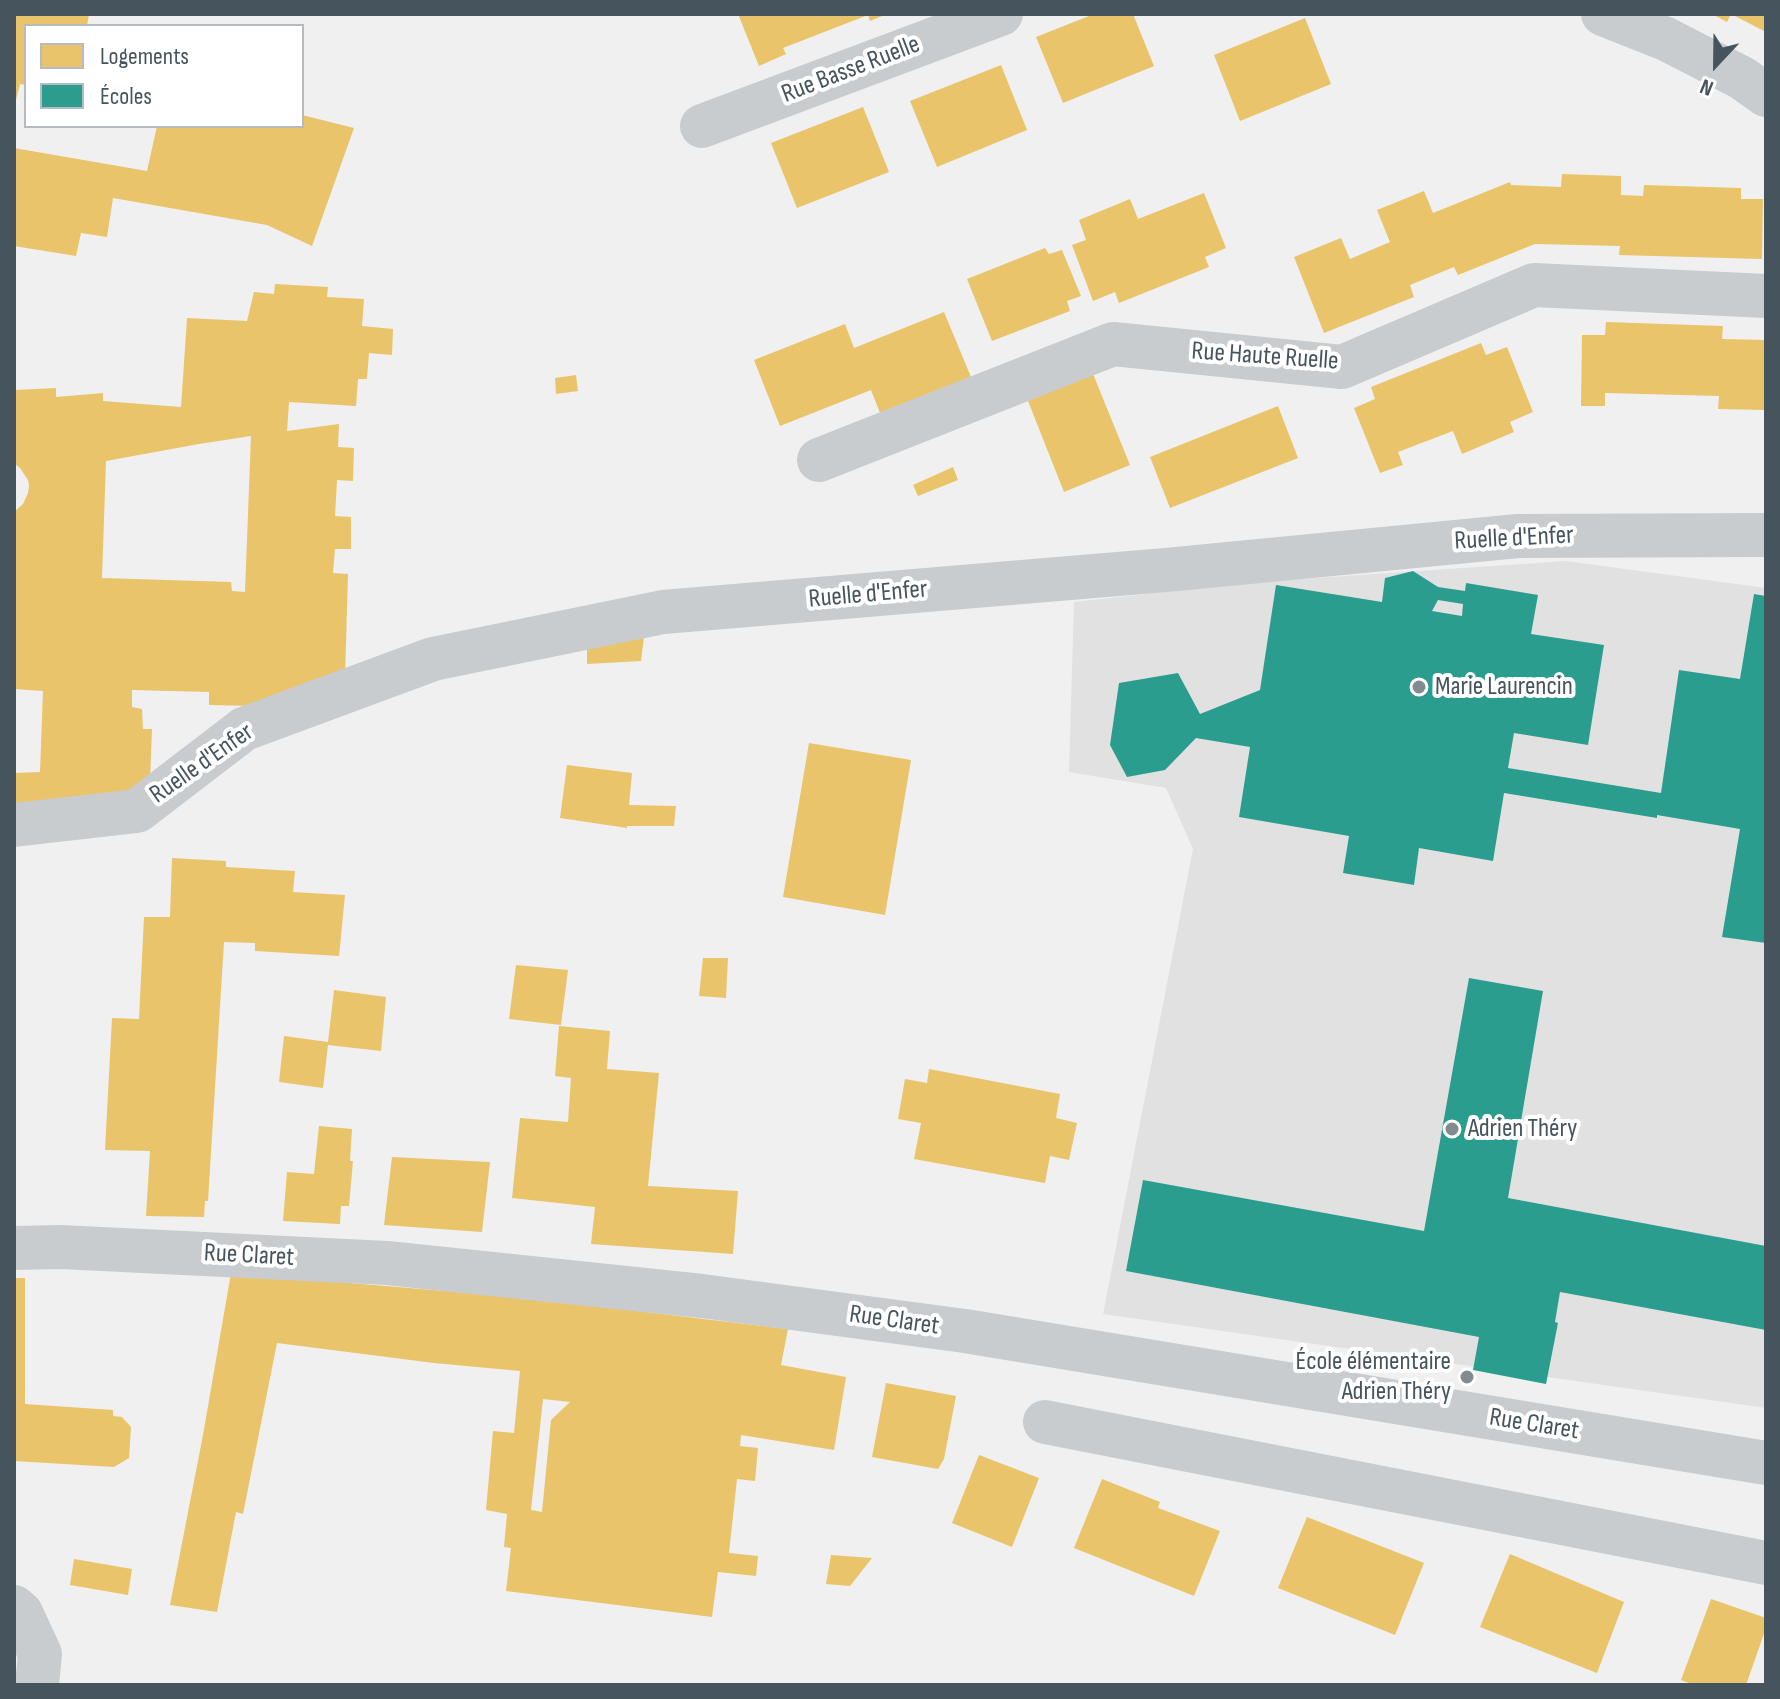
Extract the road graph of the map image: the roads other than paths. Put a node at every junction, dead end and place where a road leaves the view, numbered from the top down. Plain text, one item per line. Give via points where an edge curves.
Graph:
1 (1001, 14) edge
2 (1603, 14) edge
3 (1766, 95) edge
4 (702, 126) dead end
5 (1766, 296) edge
6 (819, 460) dead end
7 (1766, 535) edge
8 (14, 825) edge
9 (14, 1248) edge
10 (1045, 1422) dead end
11 (1766, 1463) edge
12 (1766, 1563) edge
13 (14, 1607) edge
14 (37, 1685) edge

1 - 4 street, Rue Basse Ruelle
2 - 3 street via 1666,39
5 - 6 street, Rue Haute Ruelle via 1534,285 1342,367 1113,344
7 - 8 street, Ruelle d'Enfer via 1518,536 663,612 433,659 244,729 137,811
9 - 11 street, Rue Claret via 387,1263 702,1296 965,1331
10 - 12 street
13 - 14 street via 40,1654

